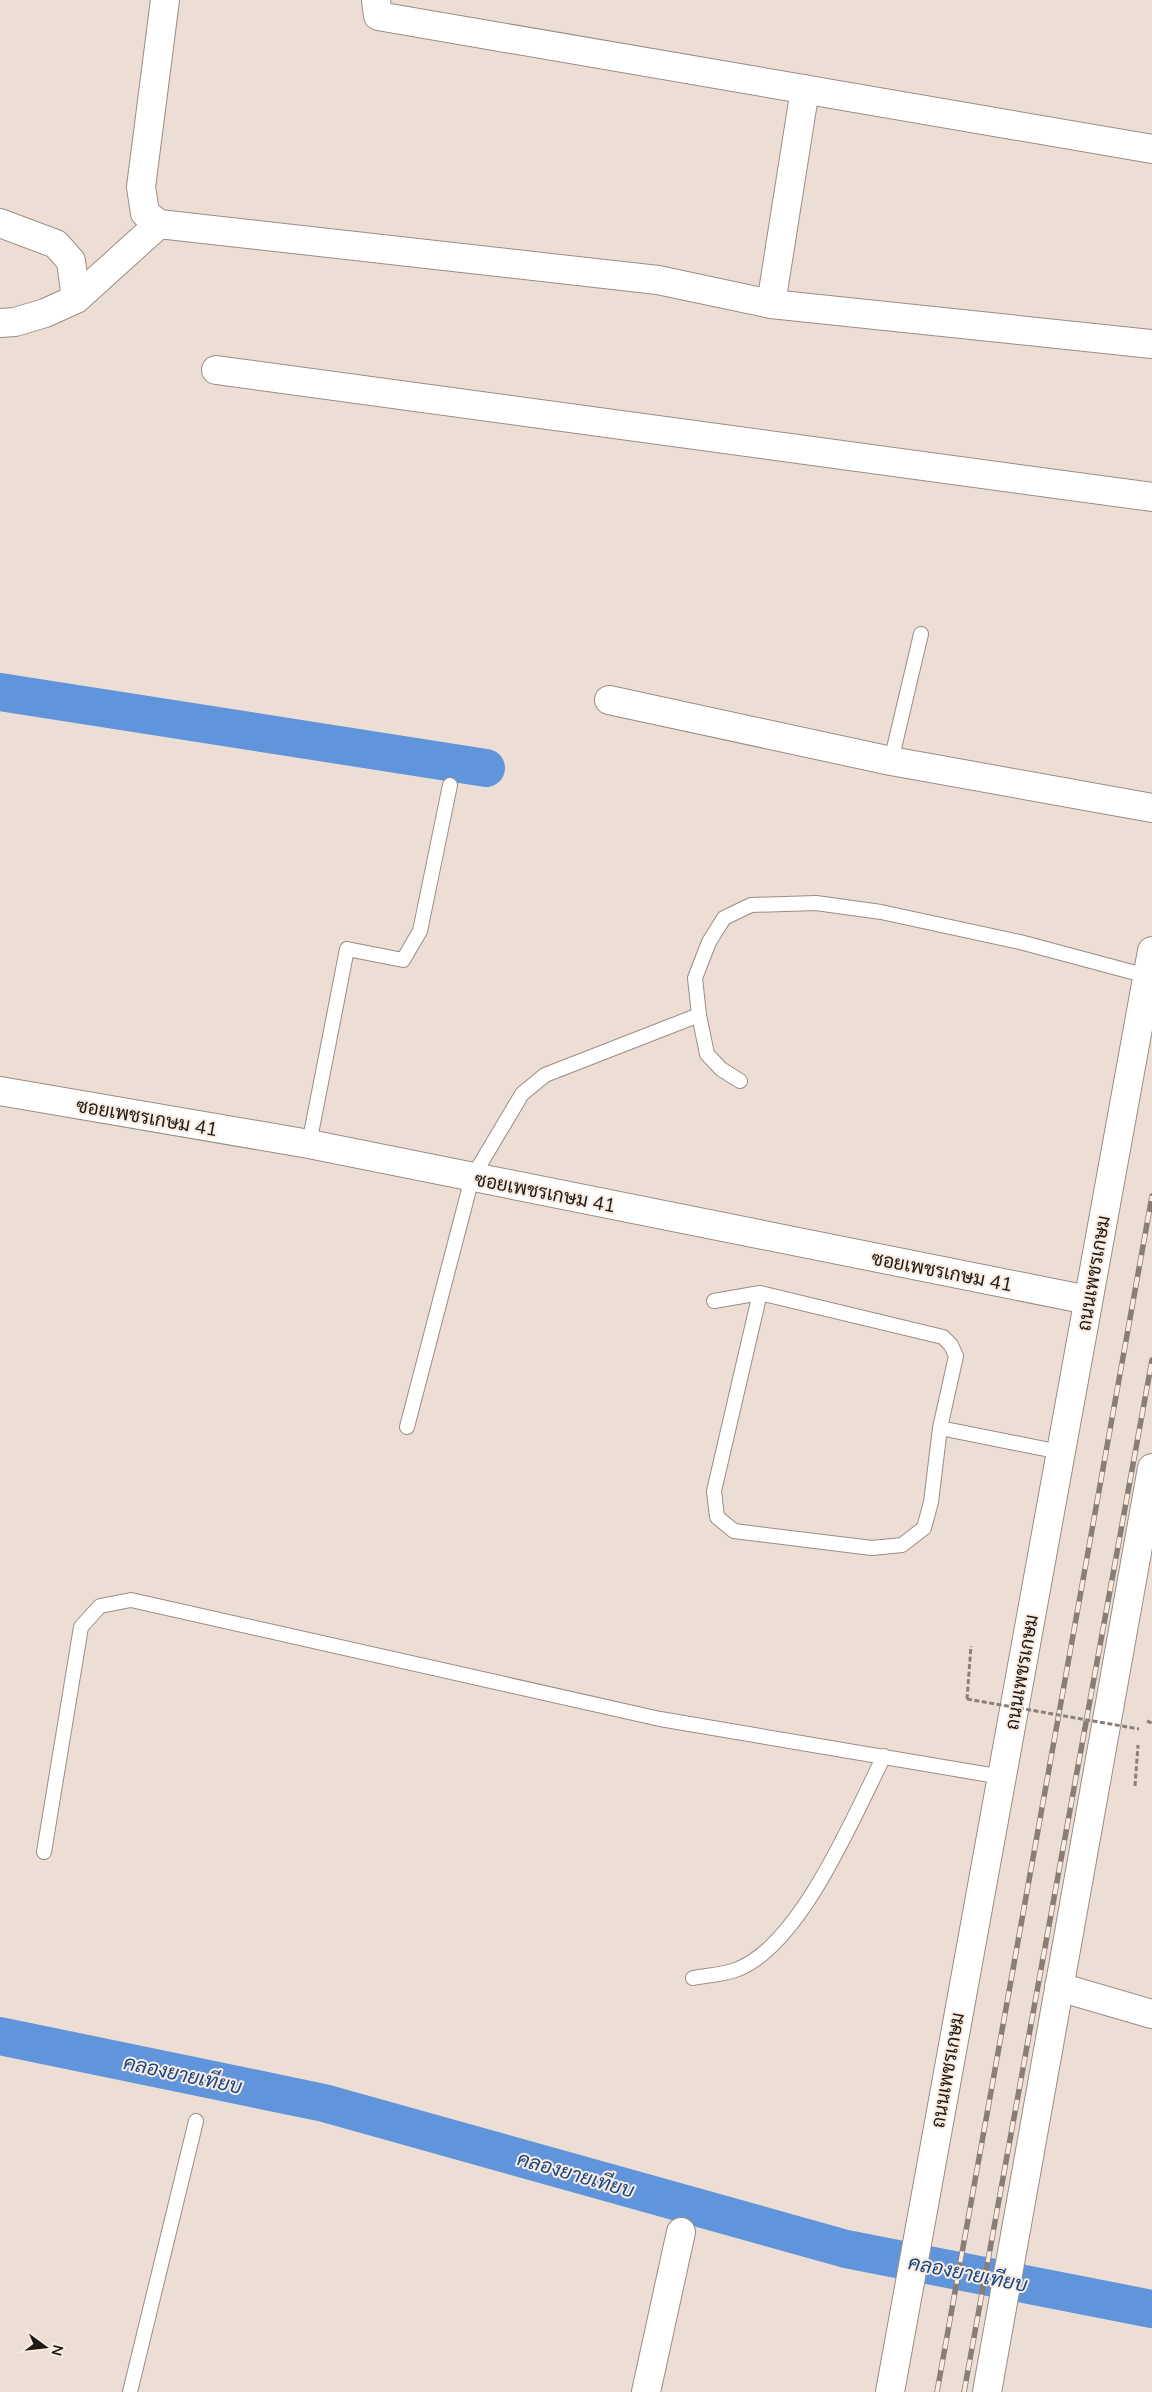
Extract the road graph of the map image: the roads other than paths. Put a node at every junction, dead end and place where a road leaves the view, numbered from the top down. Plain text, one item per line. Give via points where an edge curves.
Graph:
1 (165, 0) edge
2 (376, 0) edge
3 (805, 89) junction
4 (1152, 149) edge
5 (0, 224) edge
6 (159, 224) junction
7 (76, 299) junction
8 (771, 304) junction
9 (0, 323) edge
10 (1152, 344) edge
11 (216, 370) dead end
12 (1152, 496) edge
13 (921, 634) dead end
14 (609, 700) dead end
15 (891, 761) junction
16 (450, 785) dead end
17 (1152, 808) edge
18 (1150, 968) edge
19 (699, 1015) junction
20 (740, 1081) dead end
21 (0, 1092) edge
22 (309, 1144) junction
23 (472, 1178) junction
24 (760, 1293) junction
25 (1088, 1300) junction
26 (714, 1301) dead end
27 (407, 1426) dead end
28 (940, 1428) junction
29 (1060, 1452) junction
30 (1152, 1468) edge
31 (1150, 1497) edge
32 (884, 1756) junction
33 (1002, 1776) junction
34 (44, 1852) dead end
35 (693, 1978) dead end
36 (1059, 1987) junction
37 (1152, 2014) edge
38 (196, 2121) dead end
39 (681, 2232) dead end
40 (130, 2392) edge
41 (646, 2392) edge
42 (890, 2392) edge
43 (987, 2392) edge

1 - 6 street via 141,187 145,213
2 - 3 street via 378,16
3 - 4 street
3 - 8 street
5 - 7 street via 56,244 70,261
6 - 7 street
6 - 8 street via 658,280
7 - 9 street via 45,313
8 - 10 street
11 - 12 street
13 - 15 lane
14 - 15 street
15 - 17 street
16 - 22 lane via 420,931 403,960 347,949
18 - 19 lane via 881,912 816,903 751,905 724,918 709,942 695,978
18 - 25 street, ถนนเพชรเกษม
19 - 20 lane via 707,1054
19 - 23 lane via 545,1075 522,1094
21 - 22 street, ซอยเพชรเกษม 41
22 - 23 street, ซอยเพชรเกษม 41
23 - 25 street, ซอยเพชรเกษม 41
23 - 27 lane
24 - 26 lane
24 - 28 lane via 943,1337 956,1356
24 - 28 lane via 714,1491 717,1517 734,1531 872,1548 902,1545 924,1528 931,1502
25 - 29 street, ถนนเพชรเกษม
28 - 29 lane
29 - 33 street, ถนนเพชรเกษม
30 - 31 street
31 - 36 street
32 - 33 lane
32 - 34 lane via 660,1719 130,1600 100,1606 81,1628
32 - 35 lane via 807,1904 764,1954 737,1970
33 - 42 street, ถนนเพชรเกษม
36 - 37 street
36 - 43 street
38 - 40 lane
39 - 41 street

